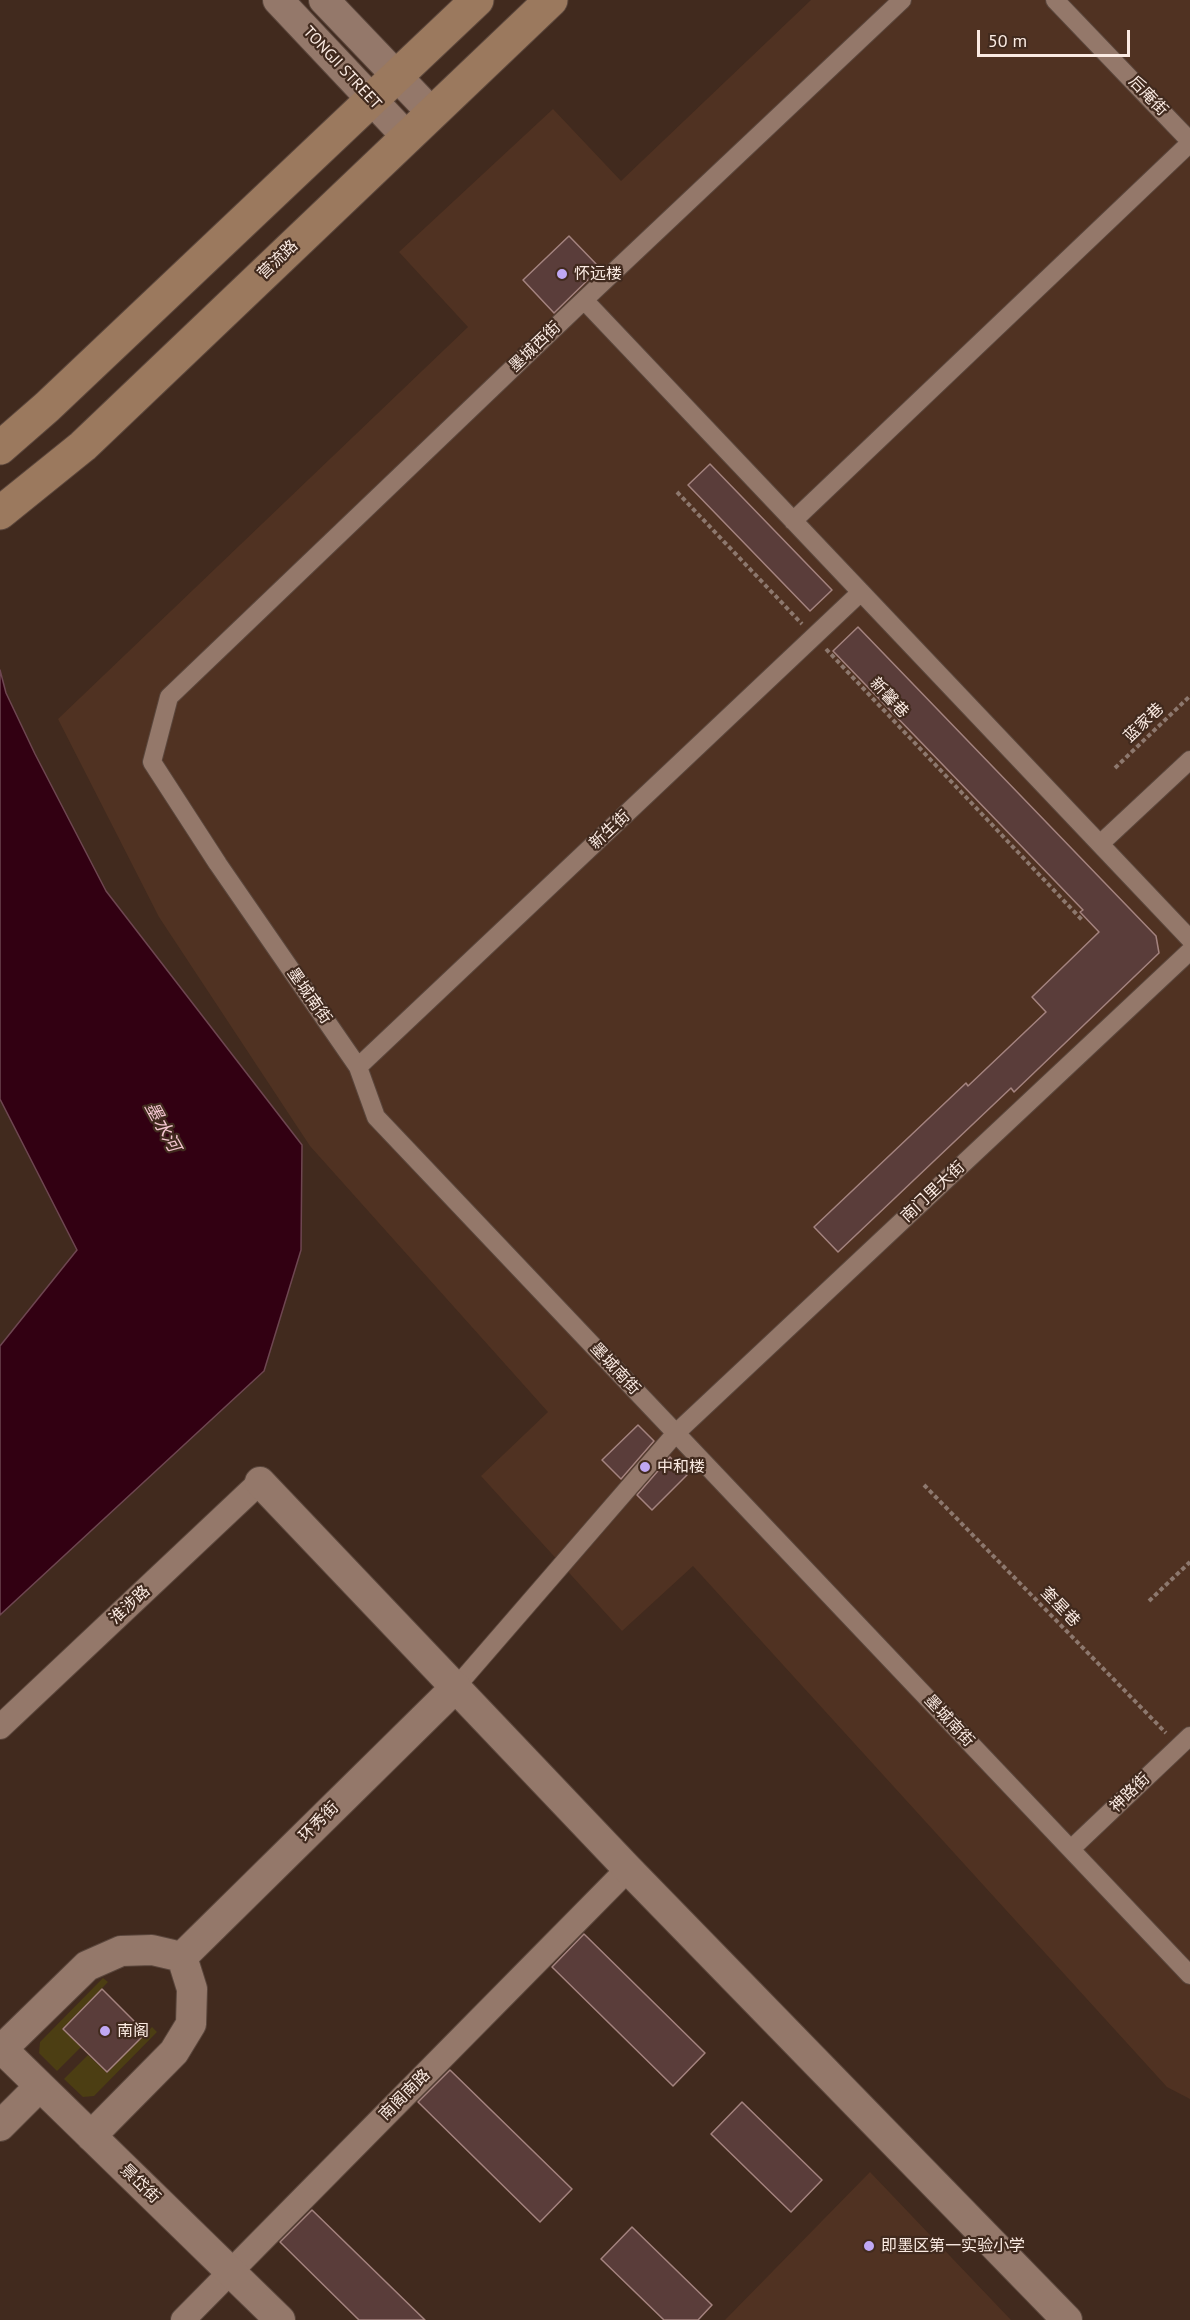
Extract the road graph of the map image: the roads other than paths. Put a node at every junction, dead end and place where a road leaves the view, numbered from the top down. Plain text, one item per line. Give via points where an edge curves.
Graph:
1 (278, 0) edge
2 (324, 0) edge
3 (477, 0) edge
4 (551, 0) edge
5 (902, 0) edge
6 (1056, 0) edge
7 (396, 76) junction
8 (372, 99) junction
9 (432, 113) junction
10 (407, 137) junction
11 (1190, 142) edge
12 (584, 300) junction
13 (1, 443) edge
14 (0, 513) edge
15 (794, 521) junction
16 (861, 592) junction
17 (170, 697) joint
18 (1190, 760) edge
19 (1100, 844) junction
20 (1190, 939) edge
21 (1190, 951) edge
22 (358, 1067) junction
23 (676, 1433) junction
24 (260, 1482) joint
25 (456, 1687) junction
26 (0, 1727) edge
27 (1184, 1741) edge
28 (1071, 1850) junction
29 (628, 1869) junction
30 (182, 1957) junction
31 (1190, 1975) edge
32 (1, 2048) edge
33 (39, 2087) junction
34 (0, 2126) edge
35 (91, 2136) junction
36 (231, 2272) junction
37 (183, 2320) edge
38 (280, 2320) edge
39 (1067, 2320) edge

1 - 8 street, TONGJI STREET
2 - 7 street, TONGJI STREET
3 - 7 main road
4 - 9 main road, 营流路
5 - 12 street, 墨城西街
6 - 11 street, 后庵街
7 - 8 main road
7 - 9 street, TONGJI STREET
8 - 10 street, TONGJI STREET
8 - 13 main road via 47,407
9 - 10 main road, 营流路
10 - 14 main road, 营流路 via 83,446
11 - 15 street
12 - 15 street
12 - 17 street, 墨城西街
15 - 16 street
16 - 19 street
16 - 22 street, 新生街
17 - 22 street, 墨城南街 via 152,762
18 - 19 street
19 - 20 street
21 - 23 street, 南门里大街
22 - 23 street, 墨城南街 via 376,1117
23 - 25 street, 南门里大街
23 - 28 street, 墨城南街
24 - 25 street
24 - 26 street, 淮涉路
25 - 29 street
25 - 30 street, 环秀街
27 - 28 street, 神路街
28 - 31 street, 墨城南街
29 - 36 street, 南阁南路
29 - 39 street
30 - 32 street via 152,1950 121,1951 87,1966
30 - 35 street via 192,1989 191,2024 174,2052
32 - 33 street, 景岱街
33 - 34 street
33 - 35 street, 景岱街
35 - 36 street, 景岱街
36 - 37 street, 南阁南路
36 - 38 street, 景岱街

